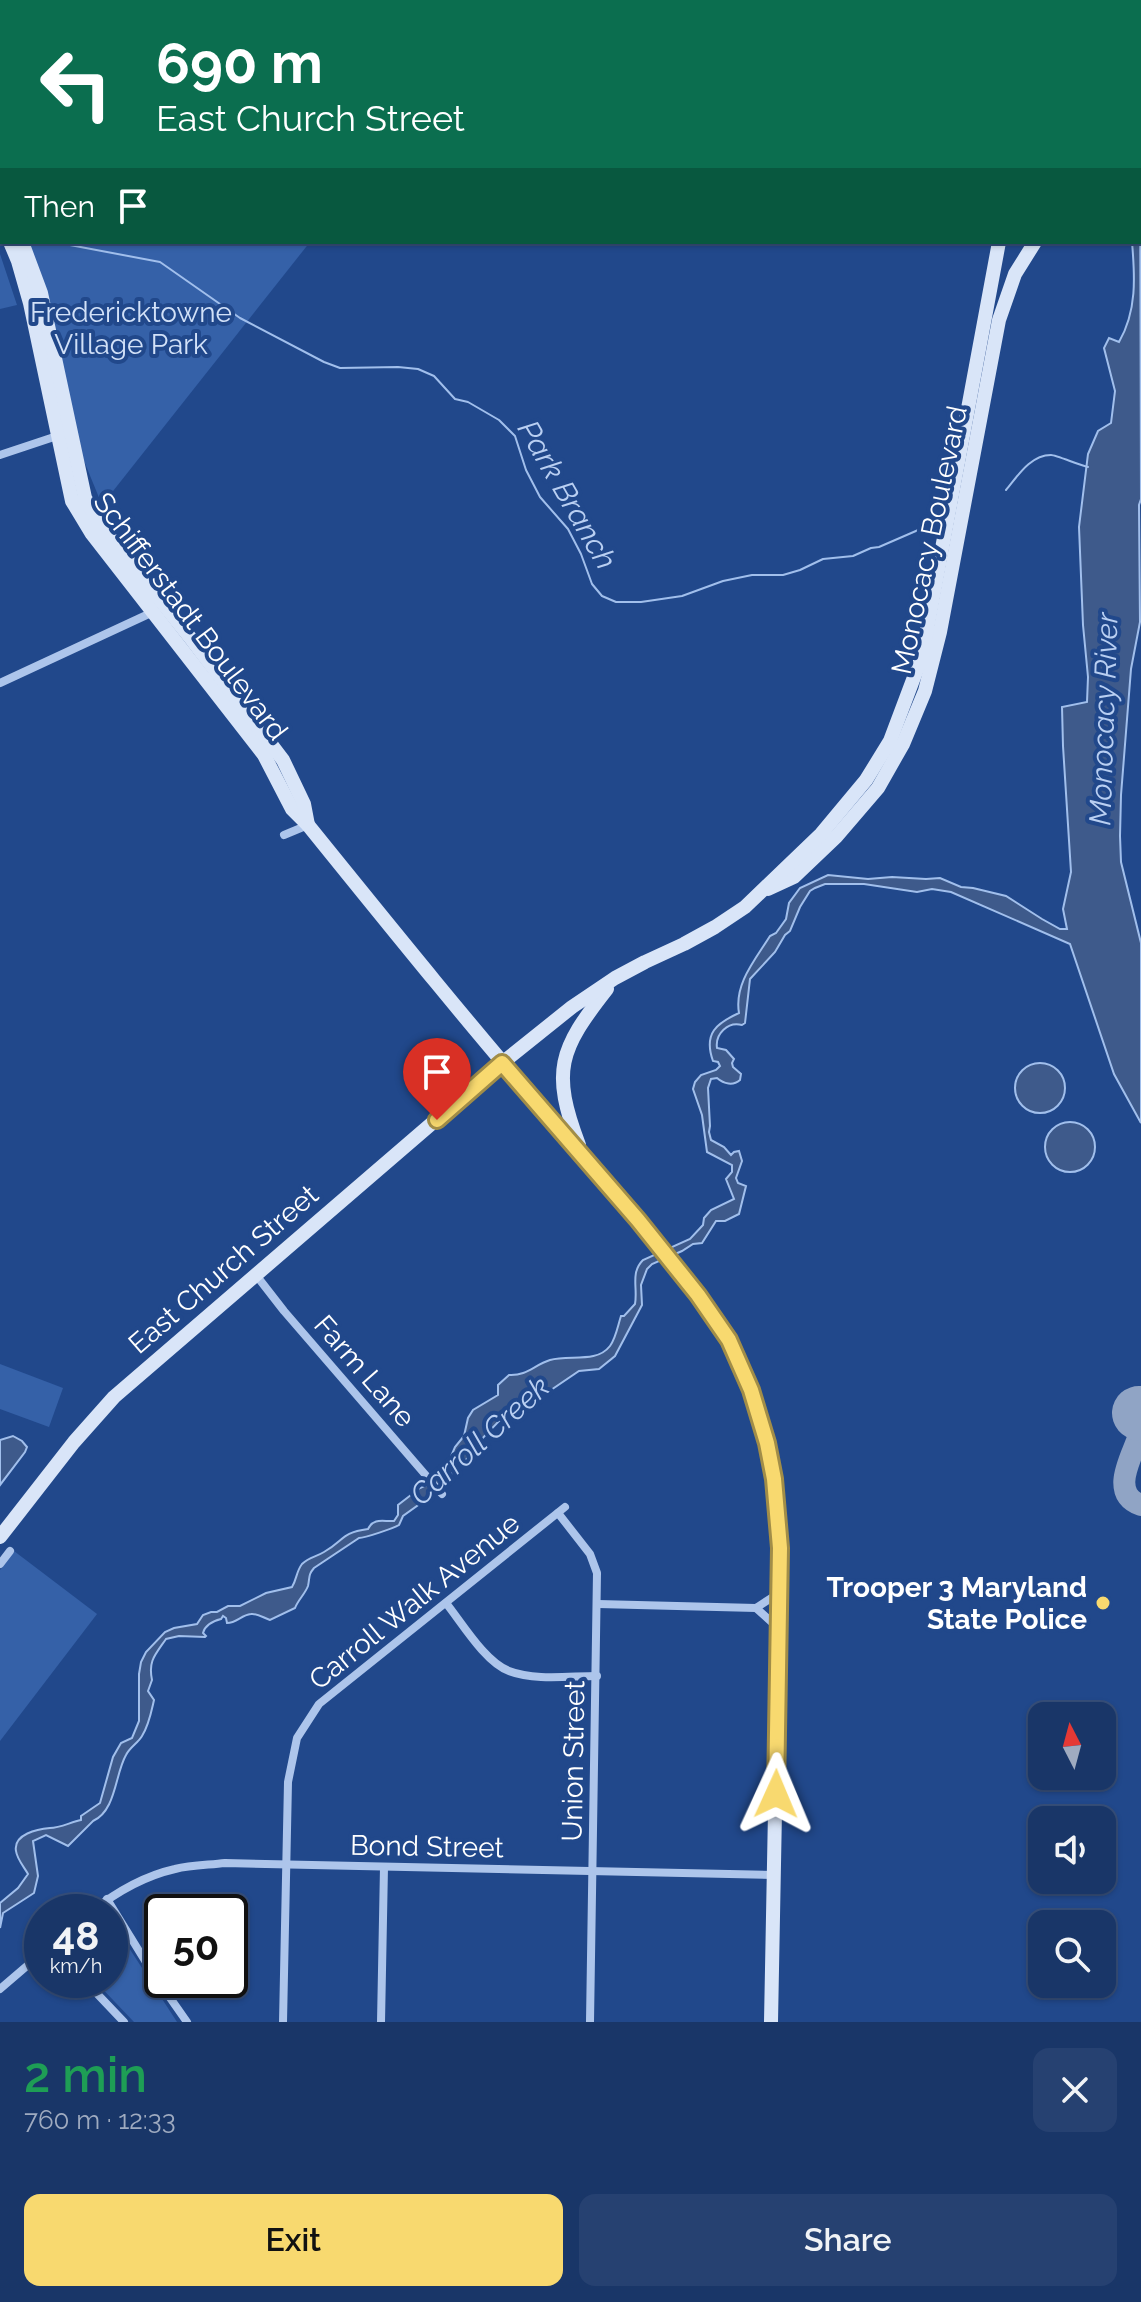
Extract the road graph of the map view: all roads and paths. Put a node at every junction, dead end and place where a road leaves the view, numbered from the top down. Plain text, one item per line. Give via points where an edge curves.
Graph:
1 (11, 244) edge
2 (23, 244) edge
3 (999, 244) edge
4 (1032, 246) edge
5 (64, 434) junction
6 (0, 455) edge
7 (159, 609) junction
8 (0, 683) edge
9 (308, 825) junction
10 (284, 835) dead end
11 (764, 890) junction
12 (615, 978) junction
13 (502, 1063) junction
14 (586, 1160) junction
15 (256, 1275) junction
16 (442, 1494) dead end
17 (561, 1510) joint
18 (0, 1537) edge
19 (10, 1551) dead end
20 (0, 1564) edge
21 (779, 1593) junction
22 (446, 1603) junction
23 (598, 1604) junction
24 (756, 1608) junction
25 (779, 1629) junction
26 (597, 1676) junction
27 (287, 1865) junction
28 (384, 1867) junction
29 (593, 1871) junction
30 (775, 1875) junction
31 (116, 1894) edge
32 (128, 1931) edge
33 (24, 1968) edge
34 (0, 1989) edge
35 (101, 1998) edge
36 (124, 2022) edge
37 (187, 2022) edge
38 (283, 2022) edge
39 (381, 2022) edge
40 (590, 2022) edge
41 (771, 2022) edge

1 - 5 main road, Schifferstadt Boulevard
2 - 5 main road, Schifferstadt Boulevard via 41,293
3 - 11 main road, Monocacy Boulevard via 922,656 904,707 866,780
4 - 11 main road, Monocacy Boulevard via 1015,274 999,320 940,632 925,691 903,744 878,788 836,837 794,877
5 - 6 street
5 - 7 main road, Schifferstadt Boulevard via 85,498
7 - 8 street
7 - 9 main road, Schifferstadt Boulevard via 264,755 292,809
9 - 10 street
9 - 13 main road, Schifferstadt Boulevard
11 - 12 main road, Monocacy Boulevard via 715,927
12 - 13 main road, Monocacy Boulevard
12 - 14 main road via 571,1040 563,1066 563,1099
13 - 14 main road
13 - 15 main road, East Church Street
14 - 21 main road via 729,1340 767,1443 780,1548
15 - 16 street, Farm Lane
15 - 18 main road, East Church Street via 114,1397
17 - 22 street, Carroll Walk Avenue
17 - 23 street, Union Street via 590,1554
19 - 20 street
21 - 24 street
21 - 25 main road
22 - 26 street via 482,1649 509,1671
22 - 27 street, Carroll Walk Avenue via 319,1704 304,1725 288,1782
23 - 24 street
23 - 26 street, Union Street
24 - 25 street
25 - 30 main road
26 - 29 street, Union Street
27 - 28 street, Bond Street
27 - 31 street, Bond Street via 176,1868
27 - 38 street, Carroll Walk Avenue
28 - 29 street, Bond Street
28 - 39 street
29 - 30 street, Bond Street
29 - 40 street, Union Street
30 - 41 main road
32 - 37 street
33 - 34 street
35 - 36 street

